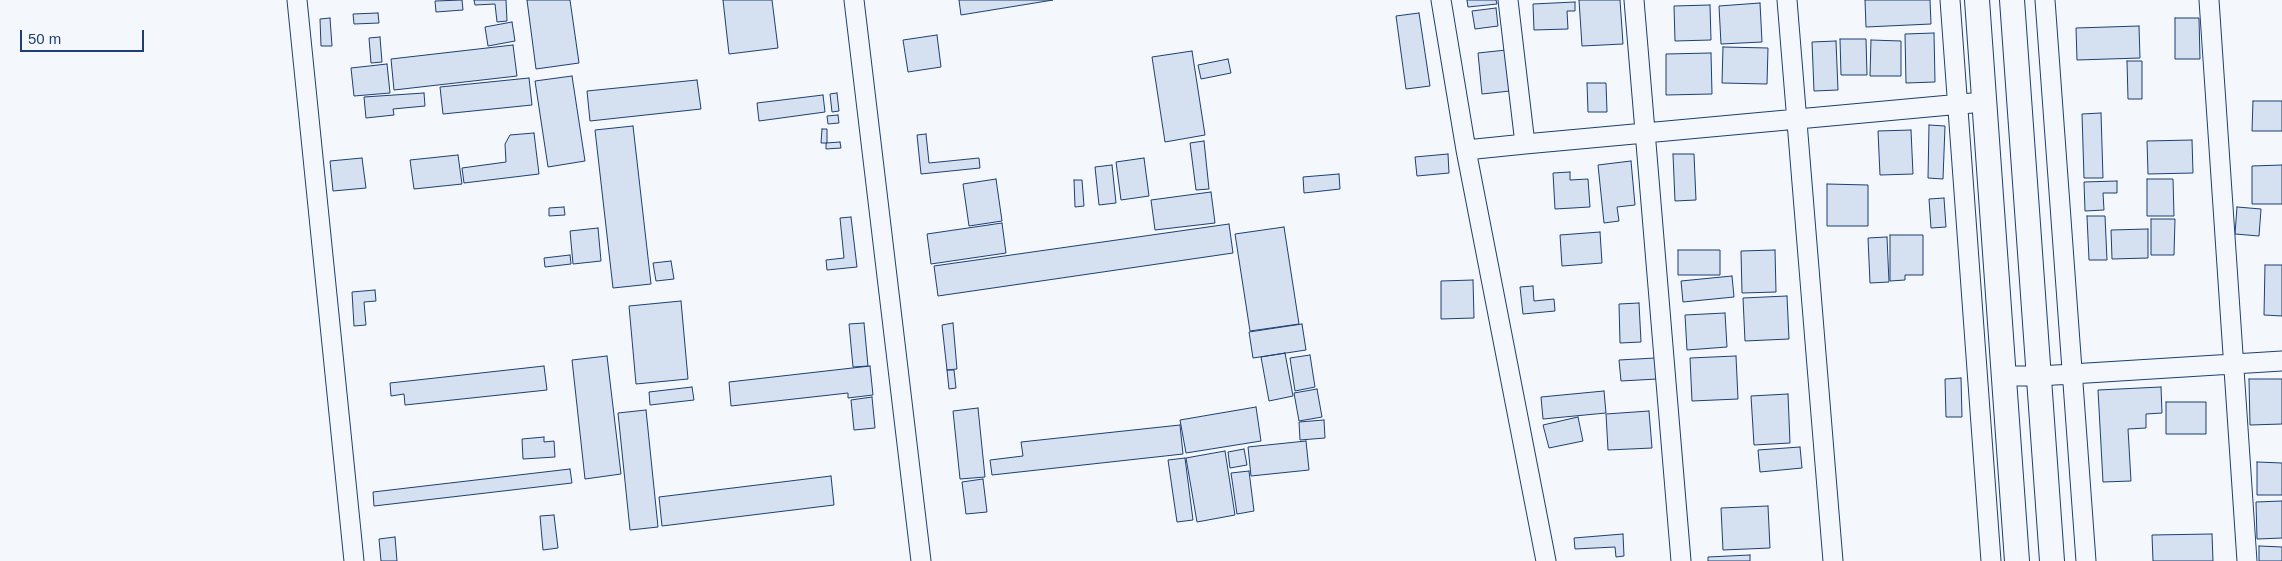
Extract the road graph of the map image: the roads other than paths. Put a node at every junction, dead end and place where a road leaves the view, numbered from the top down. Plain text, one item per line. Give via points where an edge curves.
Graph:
1 (297, 0) edge
2 (854, 0) edge
3 (1441, 0) edge
4 (1508, 0) edge
5 (1634, 0) edge
6 (1787, 0) edge
7 (1950, 0) edge
8 (1977, 0) edge
9 (2012, 0) edge
10 (2045, 0) edge
11 (2209, 0) edge
12 (1983, 102) junction
13 (1956, 104) junction
14 (1797, 119) junction
15 (1644, 134) junction
16 (1525, 144) junction
17 (1466, 150) junction
18 (2282, 361) edge
19 (2234, 363) junction
20 (2072, 374) junction
21 (2004, 376) junction
22 (2039, 376) junction
23 (354, 561) edge
24 (920, 561) edge
25 (1546, 561) edge
26 (1681, 561) edge
27 (1833, 561) edge
28 (1990, 561) edge
29 (2017, 561) edge
30 (2052, 561) edge
31 (2086, 561) edge
32 (2247, 561) edge

1 - 23 street
2 - 24 street
3 - 17 street
4 - 16 street
5 - 15 street
6 - 14 street
7 - 13 street
8 - 12 main road
9 - 22 main road
10 - 20 street
11 - 19 street
12 - 13 street
12 - 21 main road
13 - 14 street
13 - 28 street
14 - 15 street
14 - 27 street
15 - 16 street
15 - 26 street
16 - 17 street
17 - 25 street
18 - 19 street
19 - 20 street
19 - 32 street
20 - 22 street
20 - 31 street
21 - 22 street
21 - 29 main road
22 - 30 main road

